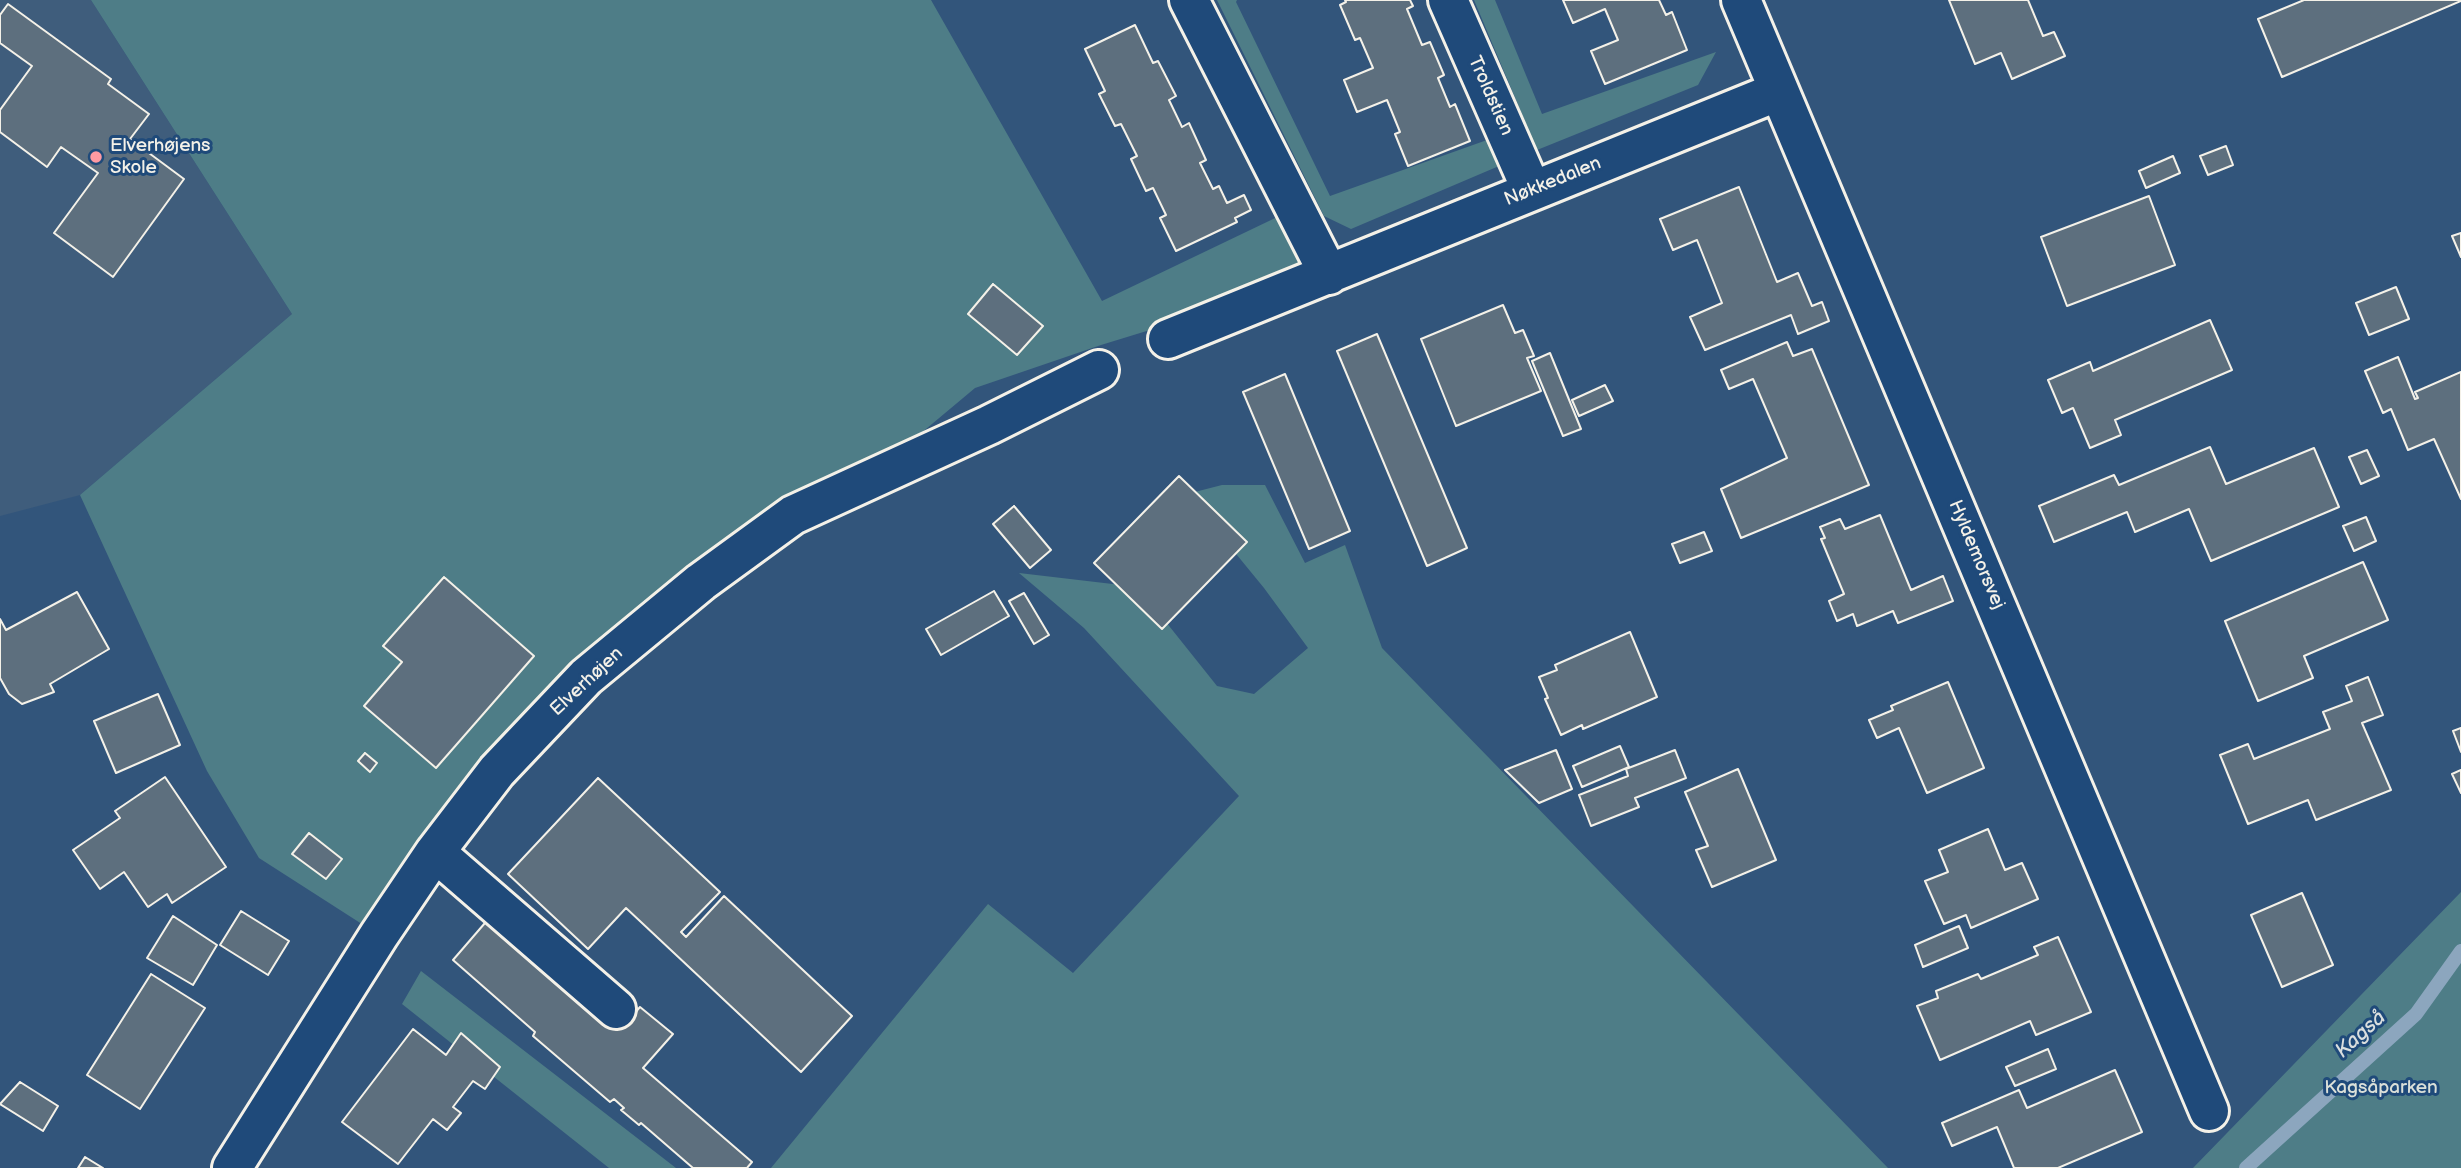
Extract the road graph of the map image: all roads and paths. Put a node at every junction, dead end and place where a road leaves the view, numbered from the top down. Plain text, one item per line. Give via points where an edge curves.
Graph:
1 (1189, 0) edge
2 (1448, 0) edge
3 (1741, 0) edge
4 (1779, 91) junction
5 (1532, 191) junction
6 (1328, 275) junction
7 (1168, 339) dead end
8 (1099, 370) dead end
9 (435, 852) junction
10 (616, 1009) dead end
11 (2210, 1111) dead end
12 (232, 1168) edge

1 - 6 street
2 - 5 street, Troldstien
3 - 4 street, Hyldemorsvej
4 - 5 street, Nøkkedalen
4 - 11 street, Hyldemorsvej
5 - 6 street, Nøkkedalen
6 - 7 street, Nøkkedalen
8 - 9 street, Elverhøjen via 793,515 701,582 586,677 498,771
9 - 10 street
9 - 12 street, Elverhøjen

